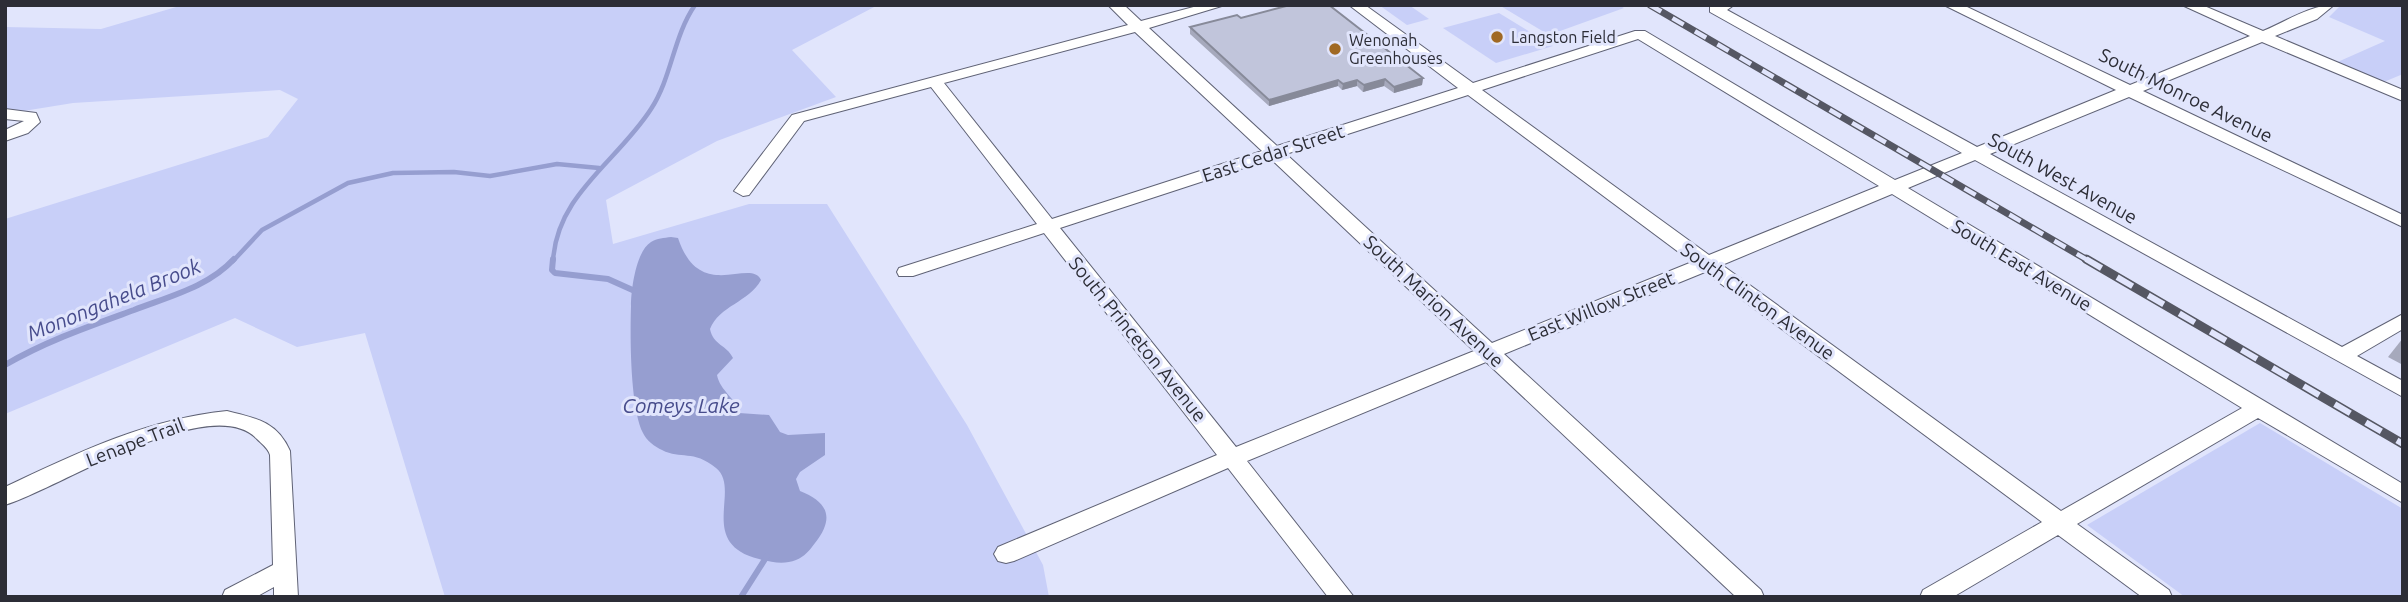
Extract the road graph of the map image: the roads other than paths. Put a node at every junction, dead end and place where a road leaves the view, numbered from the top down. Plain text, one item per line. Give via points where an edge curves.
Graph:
1 (1115, 5) edge
2 (1218, 5) edge
3 (1356, 5) edge
4 (1724, 5) edge
5 (1951, 5) edge
6 (2189, 5) edge
7 (2327, 5) edge
8 (1138, 27) junction
9 (1640, 34) joint
10 (2262, 36) junction
11 (934, 81) junction
12 (1468, 90) junction
13 (2127, 90) junction
14 (2403, 96) edge
15 (5, 114) edge
16 (5, 136) edge
17 (1274, 153) junction
18 (1976, 153) junction
19 (1892, 186) junction
20 (743, 191) dead end
21 (2403, 222) edge
22 (1048, 226) junction
23 (1706, 262) junction
24 (906, 272) dead end
25 (2403, 320) edge
26 (1488, 352) junction
27 (2342, 356) junction
28 (2403, 390) edge
29 (2258, 408) junction
30 (1232, 457) junction
31 (2403, 495) edge
32 (5, 497) edge
33 (2059, 522) junction
34 (1006, 554) dead end
35 (285, 570) junction
36 (234, 597) edge
37 (286, 597) edge
38 (1342, 597) edge
39 (1752, 597) edge
40 (1932, 597) edge
41 (2160, 597) edge

1 - 8 street, South Marion Avenue
2 - 8 street
3 - 12 street, South Clinton Avenue
4 - 18 street, South West Avenue via 1715,9
5 - 13 street, South Monroe Avenue
6 - 10 street
7 - 10 street, East Willow Street
8 - 11 street
8 - 17 street, South Marion Avenue
9 - 12 street, East Cedar Street
9 - 19 street, South East Avenue
10 - 13 street, East Willow Street
10 - 14 street
11 - 20 street via 798,118
11 - 22 street, South Princeton Avenue
12 - 17 street, East Cedar Street
12 - 23 street, South Clinton Avenue
13 - 18 street, East Willow Street
13 - 21 street, South Monroe Avenue
15 - 16 street via 30,116 32,122
17 - 22 street, East Cedar Street
17 - 26 street, South Marion Avenue
18 - 19 street, East Willow Street
18 - 27 street, South West Avenue
19 - 23 street, East Willow Street
19 - 29 street, South East Avenue
22 - 24 street, East Cedar Street
22 - 30 street, South Princeton Avenue
23 - 26 street, East Willow Street
23 - 33 street, South Clinton Avenue
25 - 27 street
26 - 30 street, East Willow Street
26 - 39 street, South Marion Avenue
27 - 28 street, South West Avenue
29 - 31 street, South East Avenue
29 - 33 street
30 - 34 street, East Willow Street
30 - 38 street, South Princeton Avenue
32 - 35 street, Lenape Trail via 173,425 238,418 264,428 279,449
33 - 40 street
33 - 41 street, South Clinton Avenue
35 - 36 street
35 - 37 street, Lenape Trail

